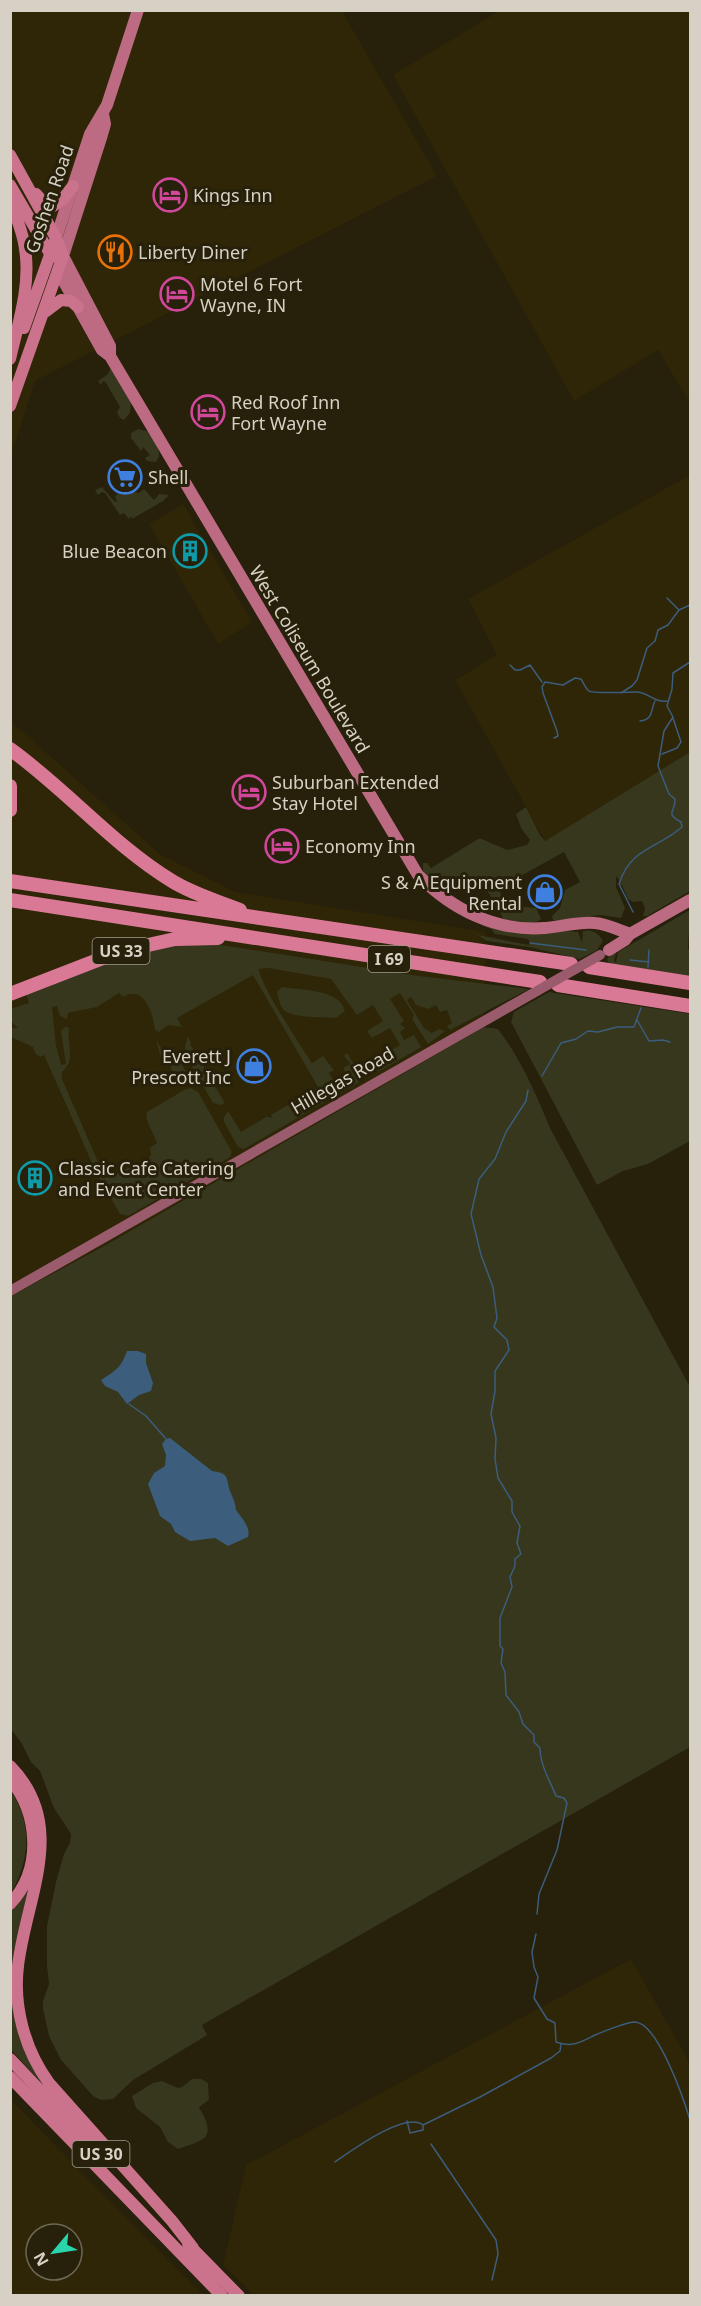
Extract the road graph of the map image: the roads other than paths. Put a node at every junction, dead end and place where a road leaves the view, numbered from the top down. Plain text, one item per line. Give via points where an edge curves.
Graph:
1 (138, 10) edge
2 (103, 114) junction
3 (10, 155) edge
4 (25, 183) junction
5 (10, 185) edge
6 (73, 186) junction
7 (10, 201) edge
8 (56, 238) junction
9 (50, 252) junction
10 (63, 256) junction
11 (57, 271) junction
12 (78, 308) junction
13 (42, 315) junction
14 (110, 356) junction
15 (10, 359) edge
16 (10, 367) edge
17 (10, 406) edge
18 (10, 750) edge
19 (10, 786) edge
20 (10, 810) edge
21 (10, 881) edge
22 (10, 900) edge
23 (690, 900) edge
24 (267, 920) junction
25 (595, 922) junction
26 (630, 934) junction
27 (238, 935) junction
28 (610, 946) junction
29 (572, 964) dead end
30 (589, 967) dead end
31 (540, 982) dead end
32 (690, 983) edge
33 (558, 985) dead end
34 (10, 994) edge
35 (690, 1006) edge
36 (10, 1291) edge
37 (10, 1766) edge
38 (10, 1779) edge
39 (10, 1904) edge
40 (10, 2059) edge
41 (10, 2077) edge
42 (193, 2248) junction
43 (222, 2295) edge
44 (239, 2295) edge

1 - 2 main road, Goshen Road
2 - 6 main road, Goshen Road via 90,134
2 - 10 main road, Goshen Road via 105,124
3 - 4 highway, West Coliseum Boulevard
4 - 6 highway via 44,203 53,206
4 - 8 highway, West Coliseum Boulevard
5 - 9 highway, West Coliseum Boulevard
6 - 8 main road, Goshen Road
7 - 15 highway via 26,251 25,288
8 - 9 highway, Goshen Road
8 - 10 highway, West Coliseum Boulevard
9 - 11 highway, West Coliseum Boulevard
9 - 16 highway, Goshen Road
10 - 11 highway
10 - 14 main road, West Coliseum Boulevard via 110,346
11 - 12 main road, West Coliseum Boulevard
11 - 13 highway
12 - 13 highway via 71,301 61,300
12 - 14 main road, West Coliseum Boulevard via 102,350
13 - 17 highway
14 - 25 main road, West Coliseum Boulevard via 418,874 454,905 496,923 534,928
18 - 24 highway via 173,882
19 - 20 highway
21 - 24 highway, I 69
22 - 27 highway, I 69
23 - 26 main road, Hillegas Road
24 - 29 highway, I 69
25 - 26 main road, West Coliseum Boulevard
25 - 28 main road via 605,929
26 - 28 main road, Hillegas Road via 626,940
27 - 31 highway, I 69
27 - 34 highway, US 33 via 175,939 121,951
28 - 36 main road, Hillegas Road, bridge
30 - 32 highway
33 - 35 highway
37 - 42 highway via 33,1799 42,1835 18,1968 18,2008 29,2046 40,2072
38 - 39 highway via 26,1804 33,1843 26,1880
40 - 42 highway, US 30
41 - 43 highway, US 30
42 - 44 highway, US 30

